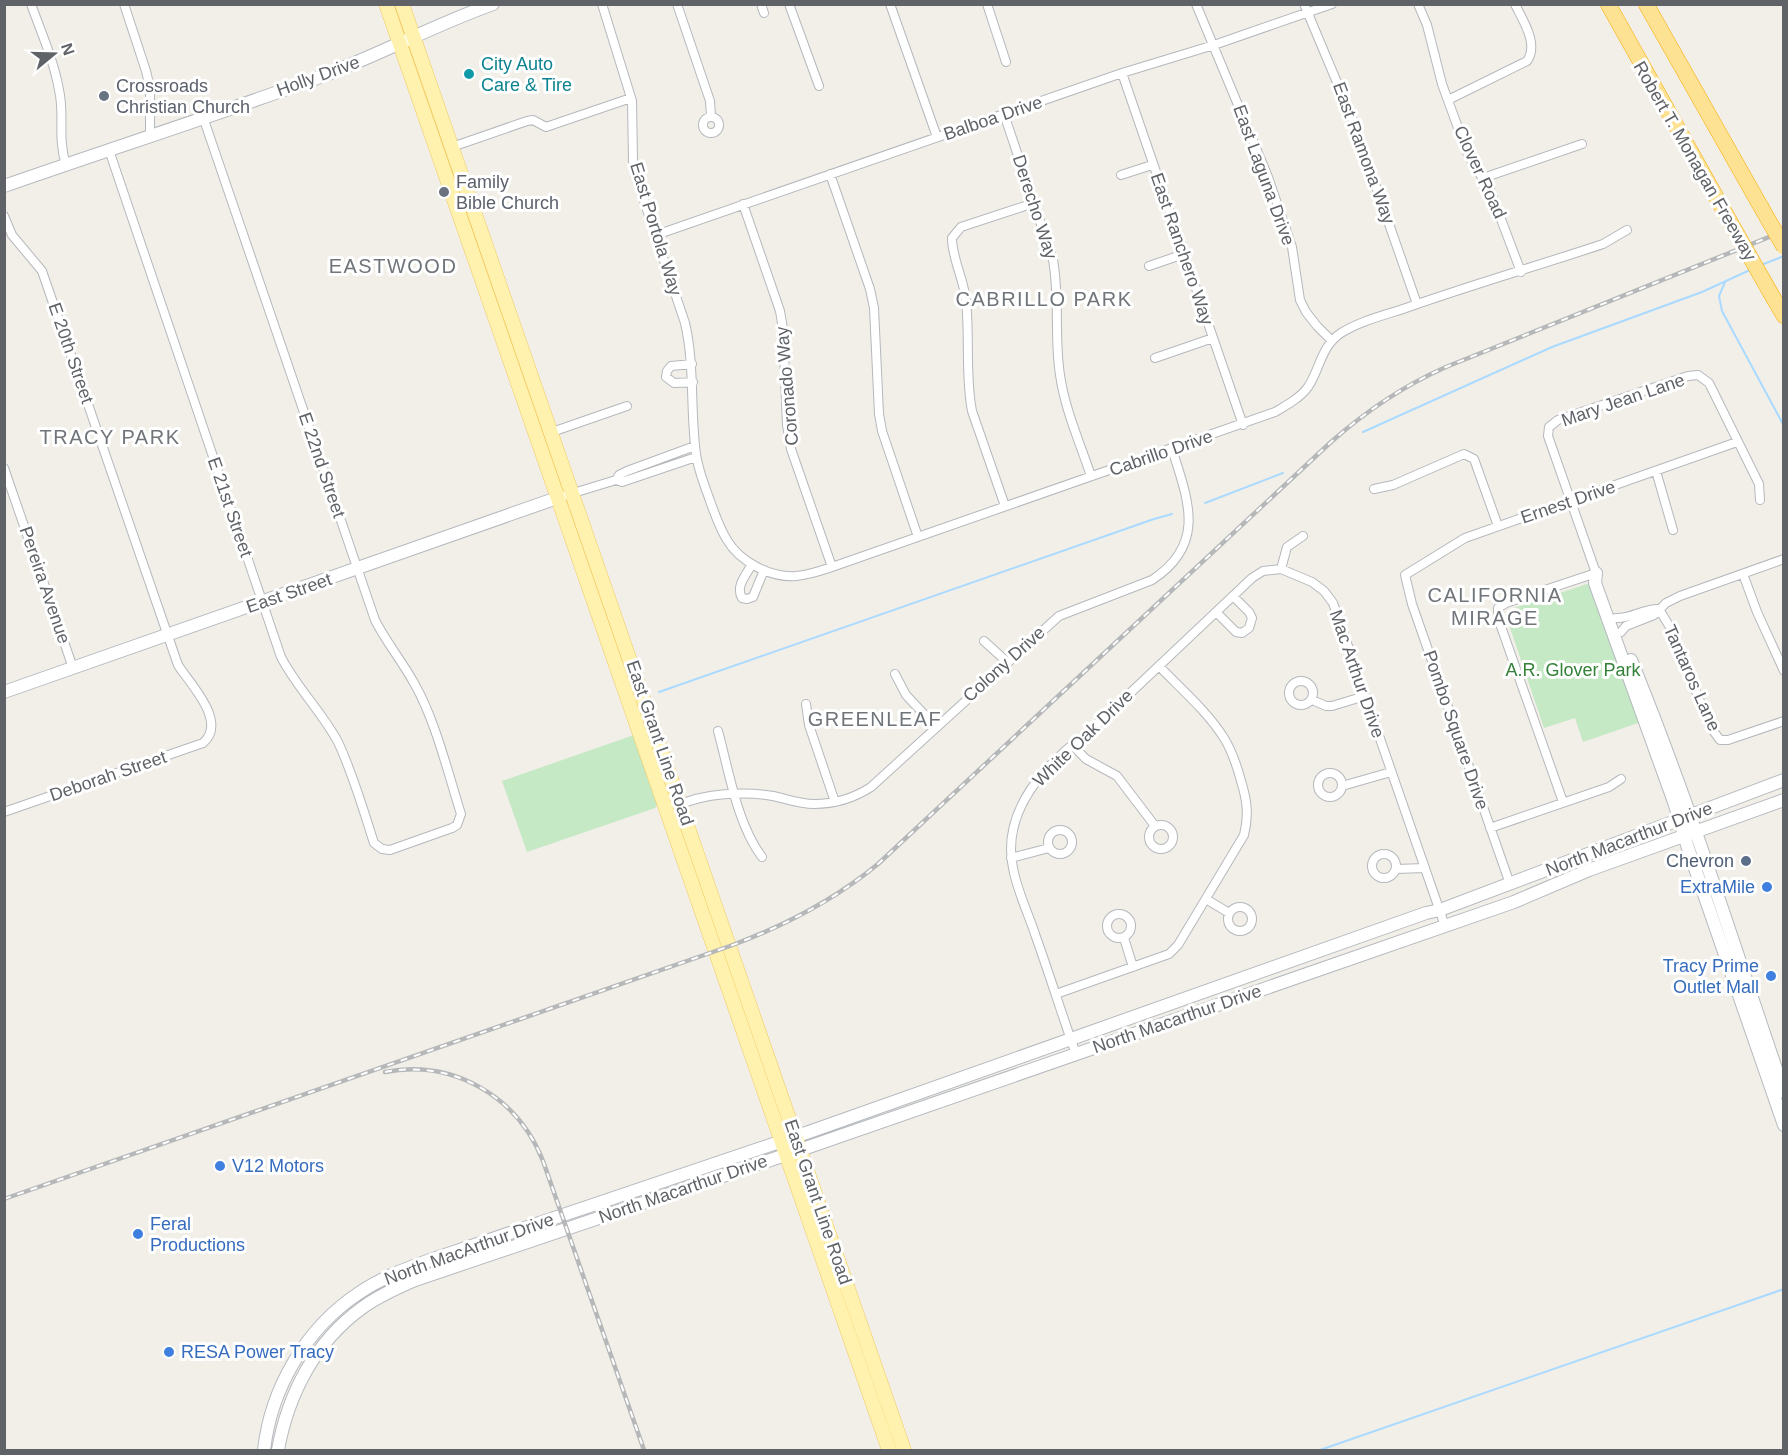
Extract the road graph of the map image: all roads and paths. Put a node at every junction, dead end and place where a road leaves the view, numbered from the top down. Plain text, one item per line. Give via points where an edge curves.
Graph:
1 (32, 4) edge
2 (124, 4) edge
3 (386, 4) edge
4 (402, 4) edge
5 (493, 4) edge
6 (602, 4) edge
7 (677, 4) edge
8 (789, 4) edge
9 (890, 4) edge
10 (987, 4) edge
11 (1196, 4) edge
12 (1332, 4) edge
13 (1418, 4) edge
14 (1515, 4) edge
15 (1608, 4) edge
16 (1646, 4) edge
17 (1306, 9) edge
18 (414, 36) junction
19 (400, 44) junction
20 (1214, 45) junction
21 (1006, 62) dead end
22 (1122, 73) junction
23 (819, 86) dead end
24 (631, 98) junction
25 (1448, 100) junction
26 (1004, 114) junction
27 (711, 116) dead end
28 (203, 117) junction
29 (150, 135) junction
30 (937, 137) junction
31 (1582, 144) dead end
32 (452, 147) junction
33 (109, 150) junction
34 (66, 165) junction
35 (1152, 165) junction
36 (830, 174) junction
37 (1121, 175) dead end
38 (1483, 178) junction
39 (4, 186) edge
40 (1034, 202) junction
41 (743, 204) junction
42 (4, 216) edge
43 (1627, 230) dead end
44 (656, 235) junction
45 (1784, 247) edge
46 (1184, 254) junction
47 (1149, 266) dead end
48 (1521, 272) junction
49 (1417, 304) junction
50 (1784, 316) edge
51 (1213, 338) junction
52 (1332, 341) junction
53 (1155, 358) dead end
54 (692, 364) junction
55 (693, 382) junction
56 (627, 406) dead end
57 (1243, 425) junction
58 (552, 432) junction
59 (1737, 442) junction
60 (695, 446) junction
61 (1172, 449) junction
62 (696, 457) junction
63 (4, 468) edge
64 (1656, 471) junction
65 (1091, 476) junction
66 (616, 480) junction
67 (1374, 489) dead end
68 (573, 494) junction
69 (557, 498) junction
70 (1572, 500) junction
71 (1760, 500) dead end
72 (1005, 506) junction
73 (1498, 526) junction
74 (1672, 530) dead end
75 (1303, 536) dead end
76 (918, 537) junction
77 (1784, 559) edge
78 (752, 564) junction
79 (832, 567) junction
80 (358, 569) junction
81 (1281, 569) junction
82 (764, 570) junction
83 (1596, 573) junction
84 (1405, 574) joint
85 (1743, 574) junction
86 (1233, 596) junction
87 (262, 602) junction
88 (1659, 609) junction
89 (1216, 612) junction
90 (1616, 618) junction
91 (1621, 632) junction
92 (168, 635) junction
93 (984, 641) dead end
94 (1007, 662) junction
95 (1159, 666) junction
96 (73, 668) junction
97 (1784, 671) edge
98 (895, 674) dead end
99 (4, 692) edge
100 (1365, 696) junction
101 (1312, 700) dead end
102 (806, 704) dead end
103 (1784, 721) edge
104 (936, 727) junction
105 (718, 731) dead end
106 (210, 736) joint
107 (1072, 745) junction
108 (1392, 772) junction
109 (1621, 779) dead end
110 (1784, 780) edge
111 (1342, 786) dead end
112 (735, 795) junction
113 (1784, 800) edge
114 (836, 802) junction
115 (1563, 802) junction
116 (681, 805) junction
117 (4, 812) edge
118 (667, 812) junction
119 (1684, 817) junction
120 (1155, 826) dead end
121 (1490, 828) junction
122 (1690, 834) junction
123 (1049, 848) dead end
124 (382, 849) joint
125 (762, 857) dead end
126 (1011, 858) junction
127 (1425, 868) junction
128 (1396, 869) dead end
129 (1510, 884) junction
130 (1206, 899) junction
131 (1440, 910) junction
132 (1229, 913) dead end
133 (1445, 926) junction
134 (1124, 938) dead end
135 (1133, 967) junction
136 (1056, 994) junction
137 (1071, 1038) junction
138 (1076, 1054) junction
139 (1784, 1092) edge
140 (1784, 1125) edge
141 (795, 1136) junction
142 (781, 1141) junction
143 (800, 1150) junction
144 (786, 1155) junction
145 (625, 1194) joint
146 (567, 1229) joint
147 (264, 1450) edge
148 (278, 1450) edge
149 (889, 1450) edge
150 (904, 1450) edge

1 - 34 street via 60,91 61,148
2 - 29 street via 150,88
3 - 19 main road, East Grant Line Road
4 - 18 main road, East Grant Line Road
5 - 18 main road, Holly Drive
6 - 24 street, East Portola Way
7 - 27 street via 710,101
8 - 23 street
9 - 30 street
10 - 21 street
11 - 20 street, East Laguna Drive
12 - 17 street, Balboa Drive
13 - 25 street, Clover Road
14 - 25 street via 1526,27 1532,55
15 - 50 highway, Robert T. Monagan Freeway, bridge
16 - 45 highway, Robert T. Monagan Freeway, bridge
17 - 20 street, Balboa Drive
17 - 49 street, East Ramona Way via 1352,118
18 - 19 main road, Holly Drive
18 - 32 main road, East Grant Line Road
19 - 28 main road, Holly Drive
19 - 69 main road, East Grant Line Road
20 - 22 street, Balboa Drive
20 - 52 street, East Laguna Drive via 1292,247 1300,300
22 - 26 street, Balboa Drive
22 - 35 street, East Ranchero Way
24 - 32 street via 546,127 527,121
24 - 44 street, East Portola Way via 635,174
25 - 38 street, Clover Road via 1468,155
26 - 30 street, Balboa Drive
26 - 40 street, Derecho Way
28 - 29 main road, Holly Drive
28 - 80 street, E 22nd Street
29 - 33 main road, Holly Drive
30 - 36 street, Balboa Drive
31 - 38 street
32 - 58 main road, East Grant Line Road
33 - 34 main road, Holly Drive
33 - 87 street, E 21st Street
34 - 39 main road, Holly Drive
35 - 37 street
35 - 46 street, East Ranchero Way
36 - 41 street, Balboa Drive
36 - 76 street via 870,289 882,431
38 - 48 street, Clover Road
40 - 65 street, Derecho Way via 1057,280 1064,395
40 - 72 street via 961,228 952,238 964,284 972,411
41 - 44 street, Balboa Drive
41 - 79 street, Coronado Way via 780,311 791,449
42 - 92 street, E 20th Street via 12,235 42,271
43 - 48 street, Cabrillo Drive via 1603,244
44 - 54 street, East Portola Way via 686,322
46 - 47 street
46 - 51 street, East Ranchero Way
48 - 49 street, Cabrillo Drive
49 - 52 street, Cabrillo Drive via 1358,325
51 - 53 street
51 - 57 street, East Ranchero Way
52 - 57 street, Cabrillo Drive via 1303,393 1275,412
54 - 55 street, East Portola Way
54 - 55 street via 671,366 666,377 674,383
55 - 60 street, East Portola Way
56 - 58 street
57 - 61 street, Cabrillo Drive
58 - 68 main road, East Grant Line Road
59 - 64 street, Ernest Drive
59 - 70 street, Mary Jean Lane via 1709,383 1698,375 1558,420 1549,427 1548,435
59 - 71 street via 1759,484
60 - 62 street, East Portola Way
60 - 66 street via 627,471
61 - 65 street, Cabrillo Drive
61 - 94 street, Colony Drive via 1190,514 1184,546 1175,560 1152,580 1059,616
62 - 66 street via 622,482
62 - 78 street, East Portola Way via 718,524 727,541
63 - 96 street, Pereira Avenue
64 - 70 street, Ernest Drive
64 - 74 street
65 - 72 street, Cabrillo Drive
66 - 68 street, East Street
67 - 73 street via 1464,454 1474,459
68 - 69 street, East Street
68 - 116 main road, East Grant Line Road
69 - 80 main road, East Street
69 - 118 main road, East Grant Line Road
70 - 73 street, Ernest Drive
70 - 83 street
72 - 76 street, Cabrillo Drive
73 - 84 street, Ernest Drive via 1465,538
75 - 81 street via 1287,547
76 - 79 street, Cabrillo Drive
77 - 85 street
78 - 82 street, Cabrillo Drive
78 - 82 street via 739,587 742,597 753,597
79 - 82 street, Cabrillo Drive via 795,576
80 - 87 main road, East Street
80 - 124 street, E 22nd Street via 375,620 415,684 430,719 460,820 452,828 390,850
81 - 86 street, White Oak Drive via 1263,571
81 - 100 street, Mac Arthur Drive via 1312,582 1333,603
83 - 90 main road via 1603,581
83 - 115 street via 1498,608 1498,618
83 - 119 main road via 1595,583
84 - 121 street, Pombo Square Drive
85 - 88 street via 1680,596
85 - 97 street
86 - 89 street, White Oak Drive
86 - 89 street via 1252,618 1249,628 1236,632
87 - 92 main road, East Street
87 - 124 street, E 21st Street via 285,665 337,741 374,843
88 - 90 street
88 - 91 street
88 - 103 street, Tantaros Lane via 1674,634 1709,725 1720,740
89 - 95 street, White Oak Drive
90 - 91 main road
91 - 119 main road via 1663,740
92 - 96 main road, East Street
92 - 106 street, E 20th Street via 178,665 205,703 212,725
93 - 94 street
94 - 104 street, Colony Drive
95 - 107 street, White Oak Drive
95 - 130 street via 1224,737 1245,794 1244,835
96 - 99 main road, East Street
98 - 104 street via 906,695
100 - 101 street via 1332,706
100 - 108 street, Mac Arthur Drive
102 - 114 street via 808,725
104 - 114 street, Colony Drive via 871,787
105 - 112 street
106 - 117 street, Deborah Street via 203,743
107 - 120 street via 1086,759 1117,776
107 - 126 street, White Oak Drive via 1027,794 1017,813
108 - 111 street
108 - 127 street, Mac Arthur Drive
109 - 115 street via 1609,787
110 - 119 main road, North Macarthur Drive
112 - 114 street, Colony Drive via 814,804
112 - 116 street, Colony Drive via 714,795
112 - 125 street via 752,844
113 - 122 main road, North Macarthur Drive
115 - 121 street
116 - 118 street, Colony Drive
116 - 141 main road, East Grant Line Road
118 - 142 main road, East Grant Line Road
119 - 122 main road
119 - 129 main road, North Macarthur Drive
121 - 129 street, Pombo Square Drive
122 - 133 main road, North Macarthur Drive
122 - 139 main road
122 - 140 main road
123 - 126 street
126 - 136 street, White Oak Drive
127 - 128 street
127 - 131 street, Mac Arthur Drive
129 - 131 main road, North Macarthur Drive
130 - 132 street
130 - 135 street via 1169,954
131 - 133 street, Mac Arthur Drive
131 - 137 main road, North Macarthur Drive
133 - 138 main road, North Macarthur Drive
134 - 135 street
135 - 136 street
136 - 137 street, White Oak Drive
137 - 138 street, White Oak Drive
137 - 141 main road, North Macarthur Drive
138 - 143 main road, North Macarthur Drive
141 - 142 main road, North Macarthur Drive
141 - 143 main road, East Grant Line Road
142 - 144 main road, East Grant Line Road
142 - 145 main road, North Macarthur Drive
143 - 144 main road, North Macarthur Drive
143 - 150 main road, East Grant Line Road
144 - 146 main road, North Macarthur Drive
144 - 149 main road, East Grant Line Road
145 - 147 main road, North MacArthur Drive via 430,1260 390,1276 345,1303 293,1364 270,1416
146 - 148 main road, North MacArthur Drive via 415,1280 363,1307 326,1342 303,1375 289,1404

